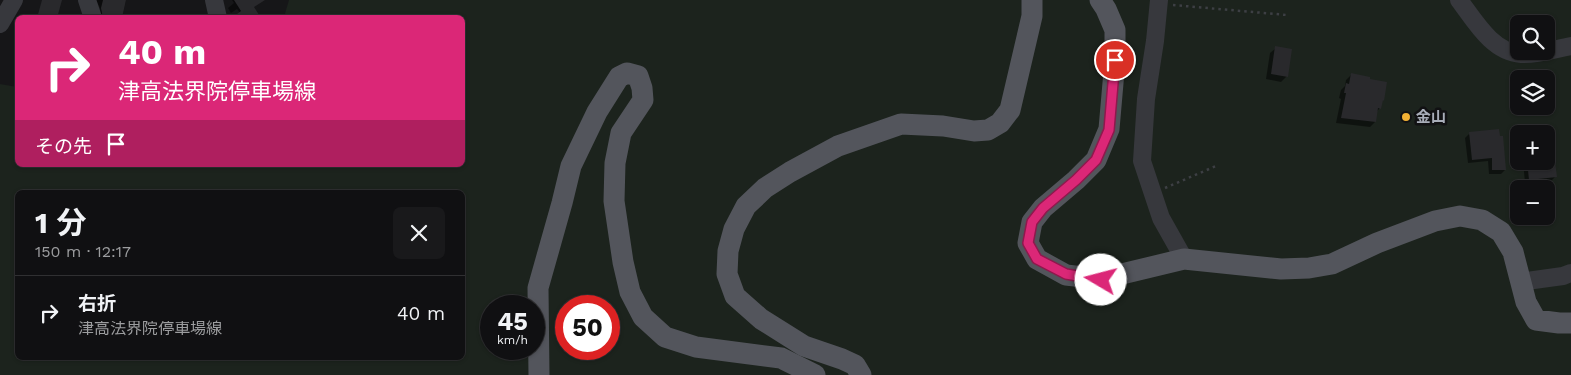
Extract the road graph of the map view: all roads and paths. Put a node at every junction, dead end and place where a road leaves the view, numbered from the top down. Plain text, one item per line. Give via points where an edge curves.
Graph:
1 (14, 0) edge
2 (87, 0) edge
3 (214, 0) edge
4 (1032, 0) edge
5 (1100, 0) edge
6 (1459, 0) edge
7 (1159, 2) edge
8 (92, 15) edge
9 (217, 15) edge
10 (1287, 15) dead end
11 (0, 24) edge
12 (1571, 46) edge
13 (1216, 166) dead end
14 (1152, 193) junction
15 (1184, 259) junction
16 (1571, 273) edge
17 (1520, 282) junction
18 (1571, 323) edge
19 (539, 375) edge
20 (815, 375) edge
21 (861, 375) edge

1 - 11 street
2 - 8 street
3 - 9 street
4 - 21 main road via 1032,16 1010,110 1000,122 988,130 974,132 943,126 901,124 838,146 765,188 746,206 734,229 728,251 727,274 735,296 761,319 804,346 842,359 855,366
5 - 15 main road via 1115,30 1109,130 1096,160 1032,222 1028,243 1037,259 1066,274 1101,280
6 - 12 street via 1487,38 1504,48 1520,54 1535,54
7 - 10 path
7 - 14 street via 1146,100 1142,161
13 - 14 path
14 - 15 street via 1161,218
15 - 17 main road via 1309,268 1332,264 1377,243 1460,216 1482,220 1501,232 1513,252
16 - 17 street
17 - 18 main road via 1536,320
19 - 20 main road via 538,288 571,166 618,77 627,73 638,76 643,100 621,133 615,163 614,201 630,292 643,317 666,337 696,347 781,358

